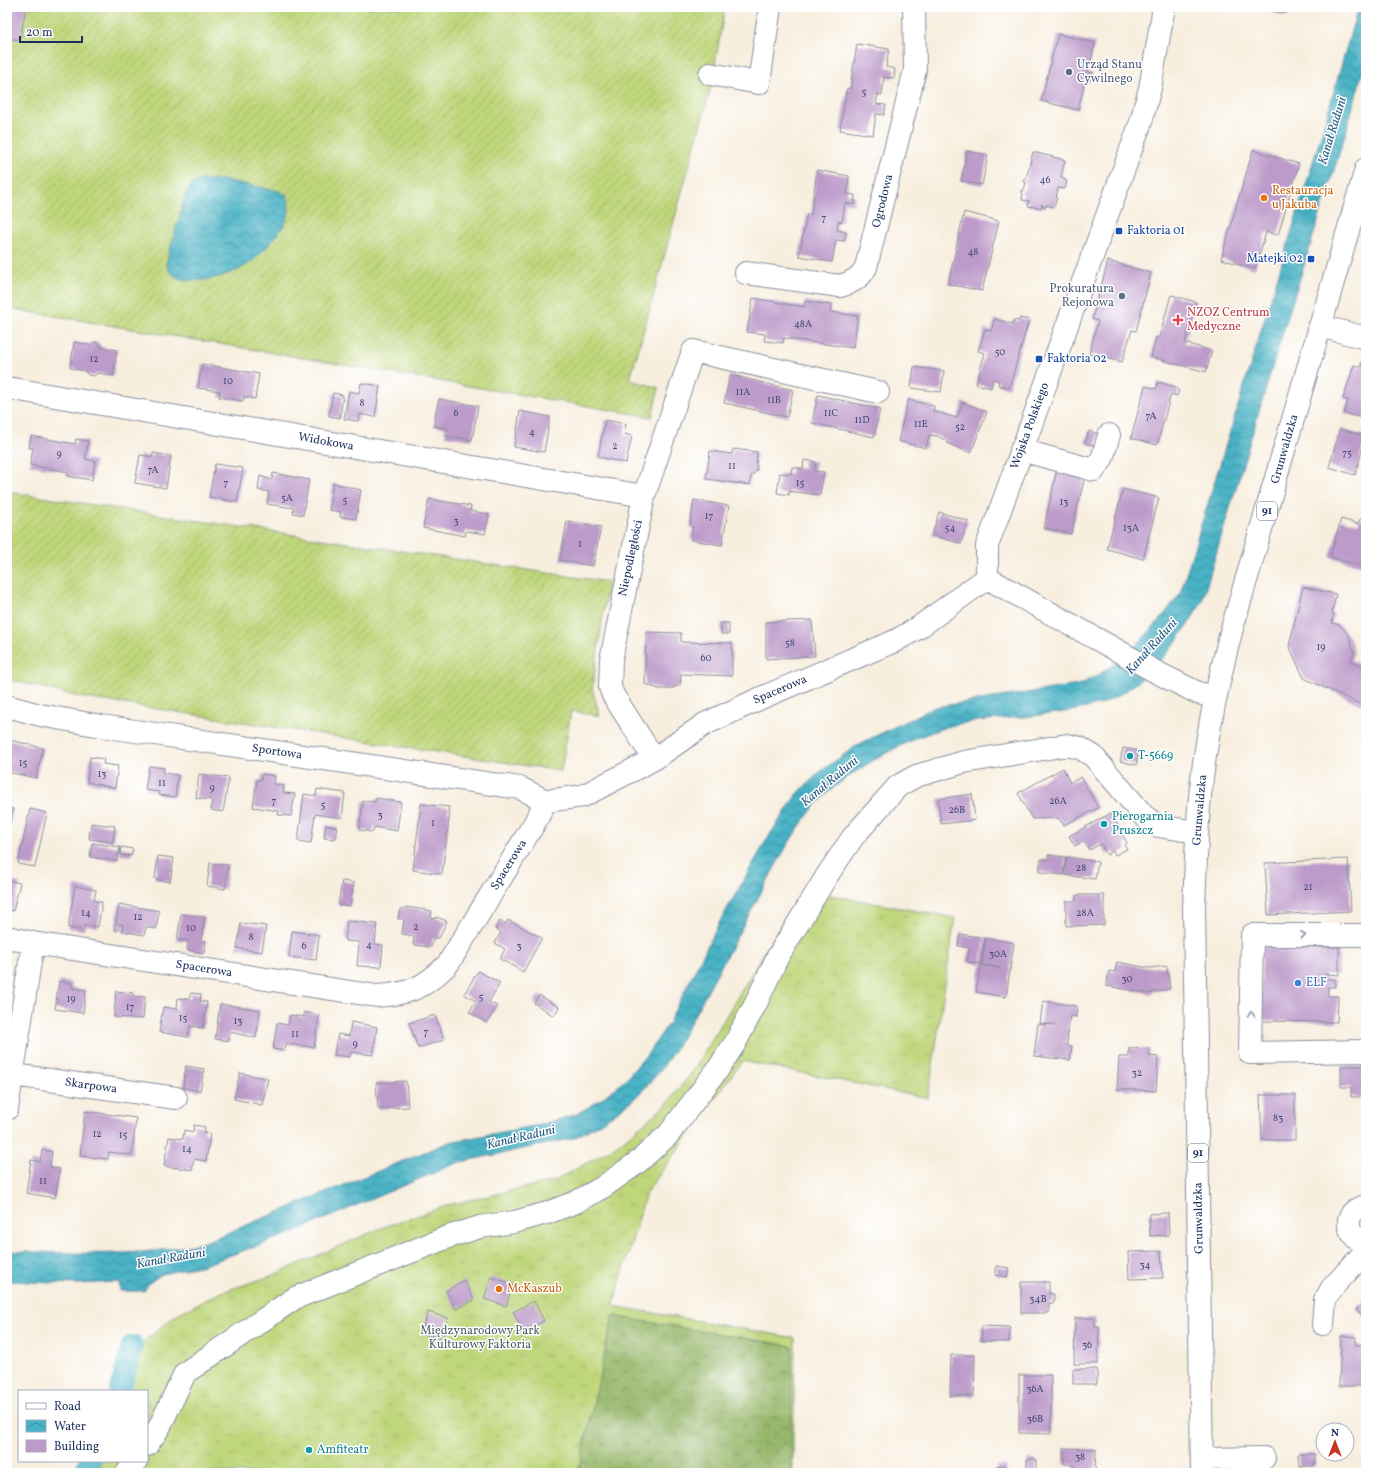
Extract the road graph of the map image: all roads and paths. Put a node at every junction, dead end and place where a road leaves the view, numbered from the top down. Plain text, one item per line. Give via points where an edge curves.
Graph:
1 (770, 7) edge
2 (914, 7) edge
3 (1164, 7) edge
4 (710, 74) dead end
5 (1366, 169) edge
6 (746, 273) dead end
7 (1320, 326) junction
8 (1366, 338) edge
9 (7, 388) edge
10 (878, 392) dead end
11 (1109, 434) dead end
12 (1021, 450) junction
13 (644, 496) junction
14 (987, 578) junction
15 (1215, 697) junction
16 (7, 706) edge
17 (654, 759) junction
18 (546, 800) junction
19 (1197, 832) junction
20 (1366, 935) edge
21 (7, 937) edge
22 (33, 943) junction
23 (1366, 1051) edge
24 (10, 1075) edge
25 (176, 1098) dead end
26 (7, 1109) edge
27 (1366, 1206) edge
28 (1366, 1245) edge
29 (1366, 1251) edge
30 (1323, 1324) dead end
31 (148, 1444) edge
32 (1264, 1458) dead end
33 (135, 1462) edge
34 (1202, 1466) edge
35 (127, 1473) edge

1 - 4 street via 759,83
2 - 6 street, Ogrodowa via 915,70 863,274 840,286
3 - 12 street, Wojska Polskiego via 1150,88 1139,129
5 - 7 street, Grunwaldzka / 91
7 - 8 street
7 - 15 street, Grunwaldzka / 91 via 1231,632
9 - 13 street, Widokowa
10 - 13 street, Niepodległości via 693,351
11 - 12 street via 1102,459 1094,470
12 - 14 street, Wojska Polskiego via 987,546
13 - 17 street, Niepodległości via 611,660 610,687 625,716
14 - 15 street via 1156,672 1198,693
14 - 17 street, Spacerowa via 918,628 895,641 705,724
15 - 19 street, Grunwaldzka / 91 via 1204,764
16 - 18 street, Sportowa via 101,726 520,788
17 - 18 street, Spacerowa via 583,796
18 - 22 street, Spacerowa via 534,824 448,964 432,980 415,990 377,996
19 - 31 street via 1158,826 1144,816 1093,756 1080,748 1067,745 964,762 916,776 898,786 853,837 824,880 778,958 735,1043 718,1069 668,1135 638,1162 603,1187 576,1202 547,1213 448,1237 294,1298 185,1373 160,1428
19 - 34 street, Grunwaldzka / 91 via 1194,908
23 -> 20 street via 1250,1053 1252,935
21 - 22 street, Spacerowa
22 - 24 street
24 - 25 street, Skarpowa
24 - 26 street
27 - 28 street via 1353,1213 1349,1218 1348,1228 1354,1237
29 - 30 street via 1332,1288 1325,1300
32 - 34 street
33 - 35 street

